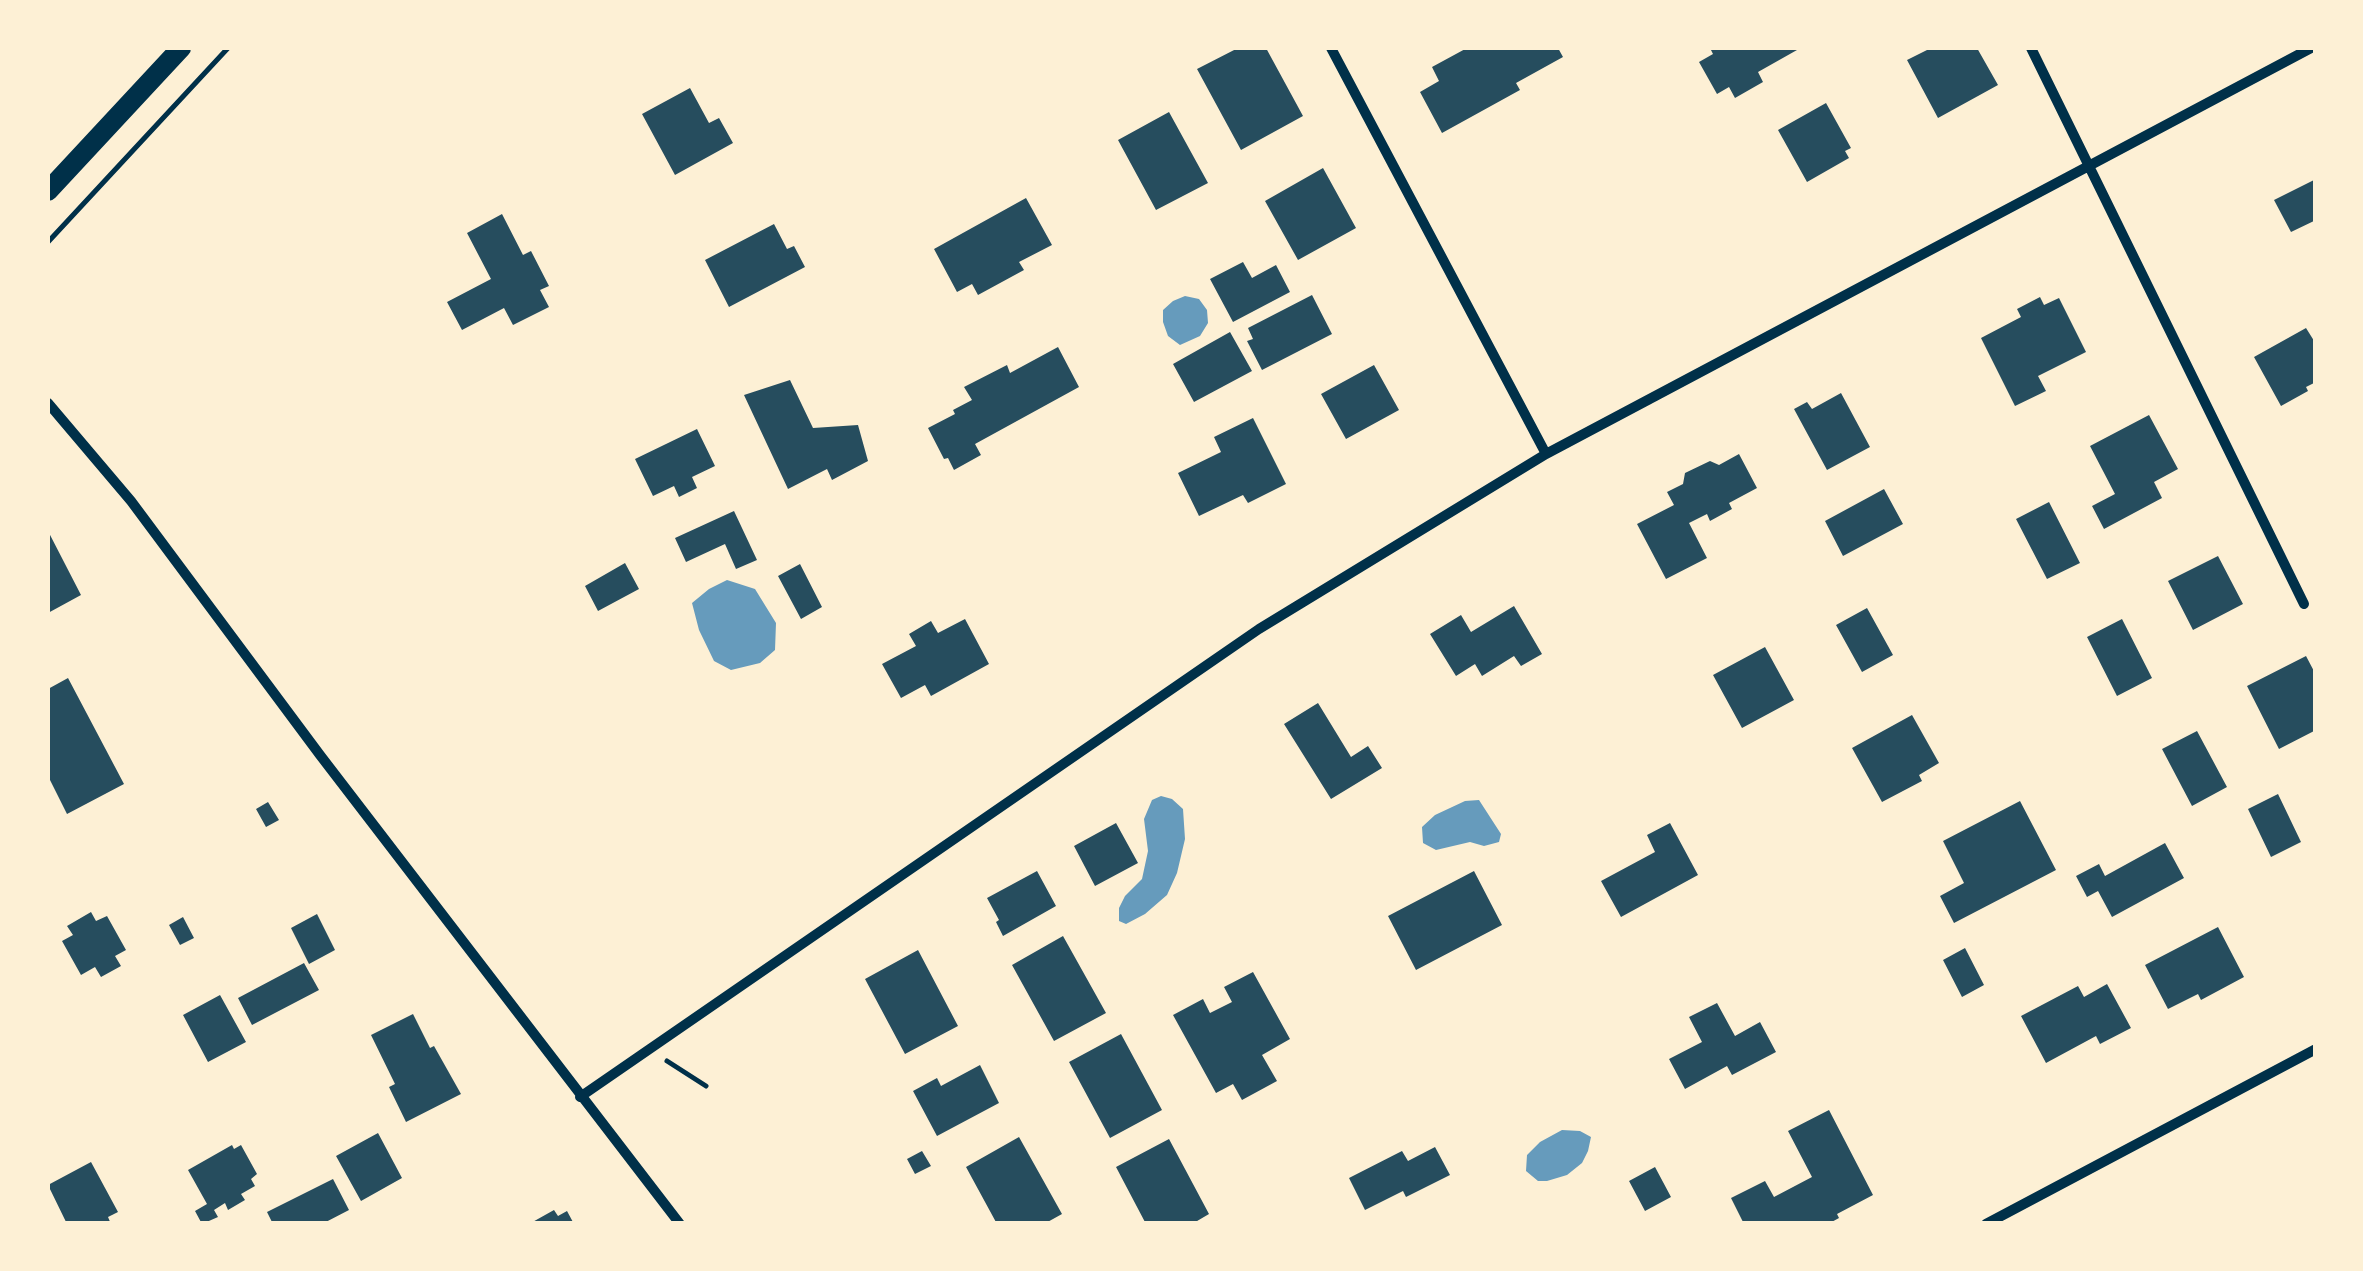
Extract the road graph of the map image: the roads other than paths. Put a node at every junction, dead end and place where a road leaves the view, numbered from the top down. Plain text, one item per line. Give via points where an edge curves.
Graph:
1 (181, 48) edge
2 (1330, 48) edge
3 (2030, 48) edge
4 (2312, 48) edge
5 (2088, 164) junction
6 (48, 191) edge
7 (48, 403) edge
8 (1546, 454) junction
9 (2304, 604) dead end
10 (2316, 1049) edge
11 (580, 1097) junction
12 (680, 1224) edge
13 (1986, 1224) edge

1 - 6 main road
2 - 8 street
3 - 5 street
4 - 5 street
5 - 8 street
5 - 9 street
7 - 11 street via 131,501
8 - 11 street via 1259,629
10 - 13 street
11 - 12 street

